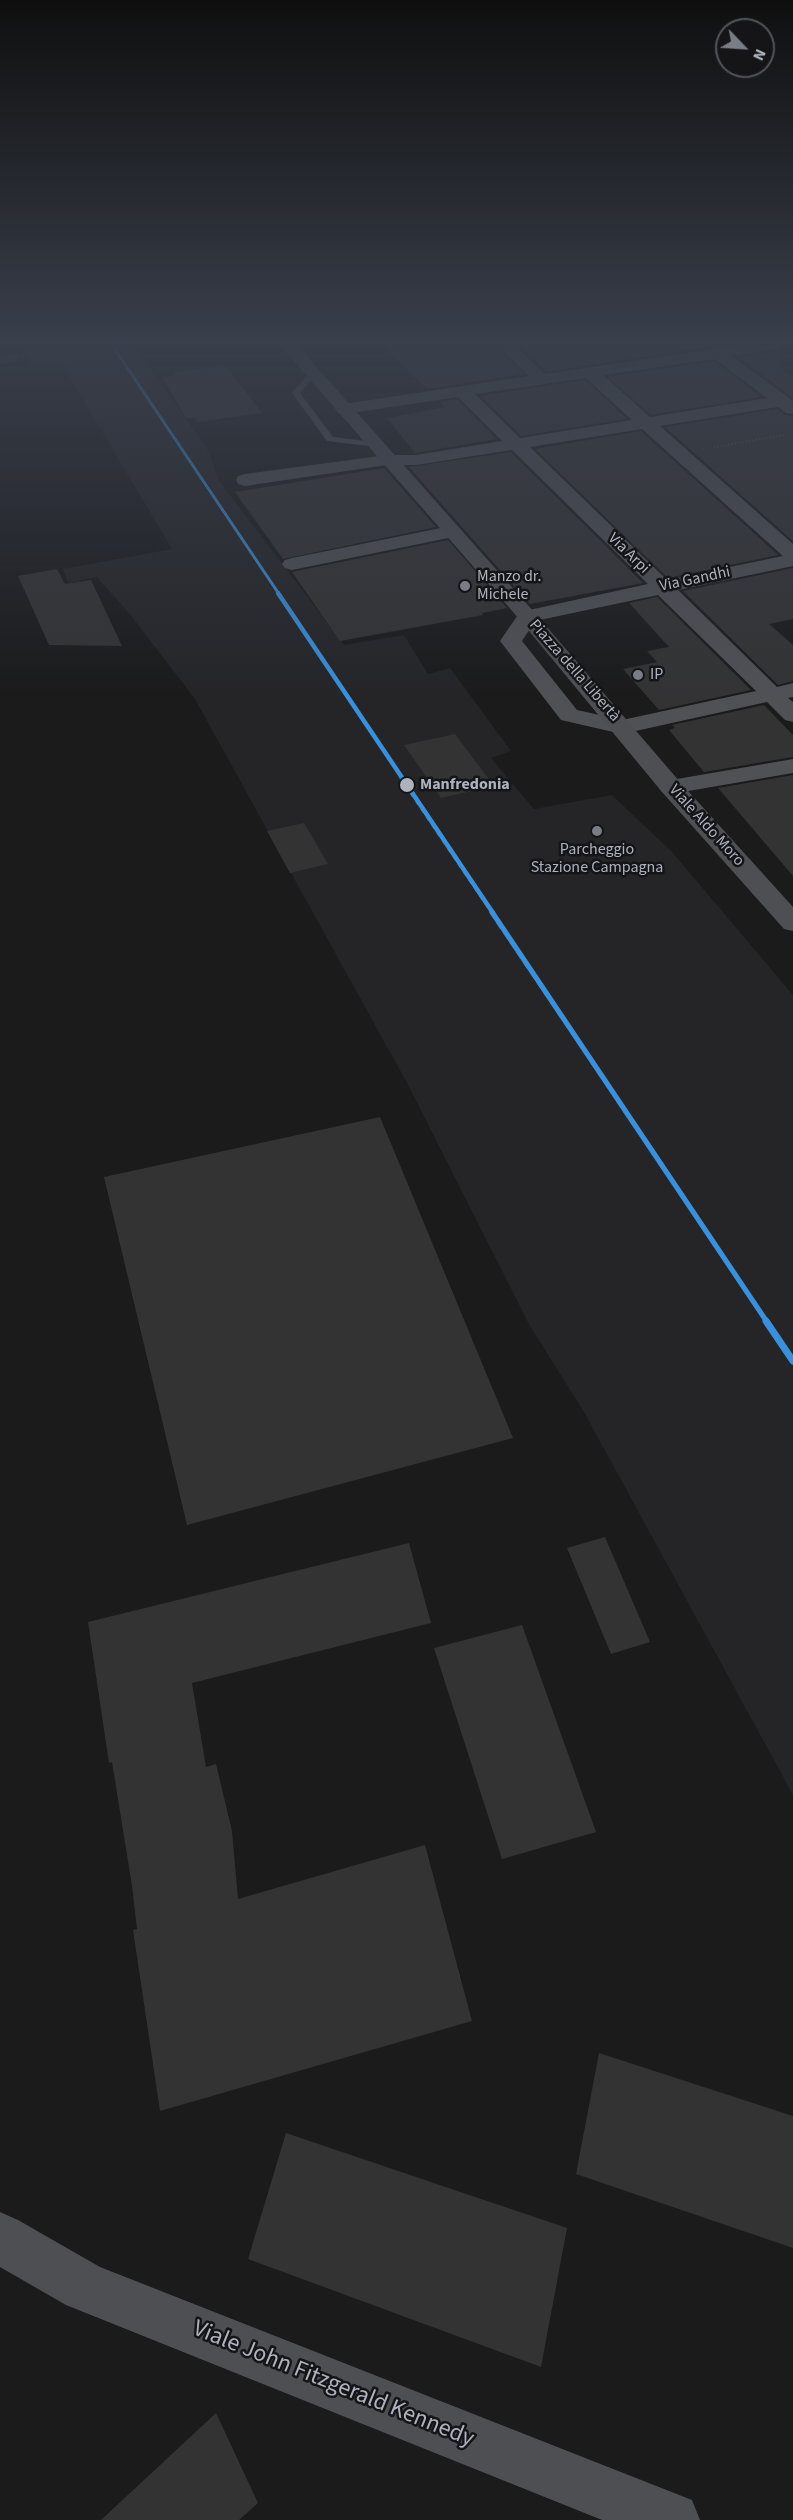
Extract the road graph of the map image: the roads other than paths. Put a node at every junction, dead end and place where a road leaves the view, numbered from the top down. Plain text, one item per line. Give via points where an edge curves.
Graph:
1 (369, 463) edge
2 (389, 463) edge
3 (533, 463) edge
4 (689, 463) edge
5 (245, 480) dead end
6 (451, 532) junction
7 (793, 555) edge
8 (793, 560) edge
9 (292, 564) dead end
10 (662, 587) junction
11 (526, 616) junction
12 (783, 692) edge
13 (793, 715) edge
14 (622, 727) junction
15 (793, 766) edge
16 (671, 787) junction
17 (793, 923) edge
18 (0, 2238) edge
19 (672, 2520) edge

1 - 5 street
2 - 6 main road
3 - 10 street, Via Arpi
4 - 7 street
6 - 9 street
6 - 11 main road
8 - 10 street, Via Gandhi
10 - 11 street, Via Gandhi
10 - 12 street, Via Arpi
11 - 14 main road, Piazza della Libertà
11 - 14 street, Piazza della Libertà via 511,641 569,715
12 - 13 street, Via Arpi
12 - 14 street
14 - 16 main road, Viale Aldo Moro
15 - 16 street
16 - 17 main road, Viale Aldo Moro
18 - 19 main road, Viale John Fitzgerald Kennedy via 84,2287

